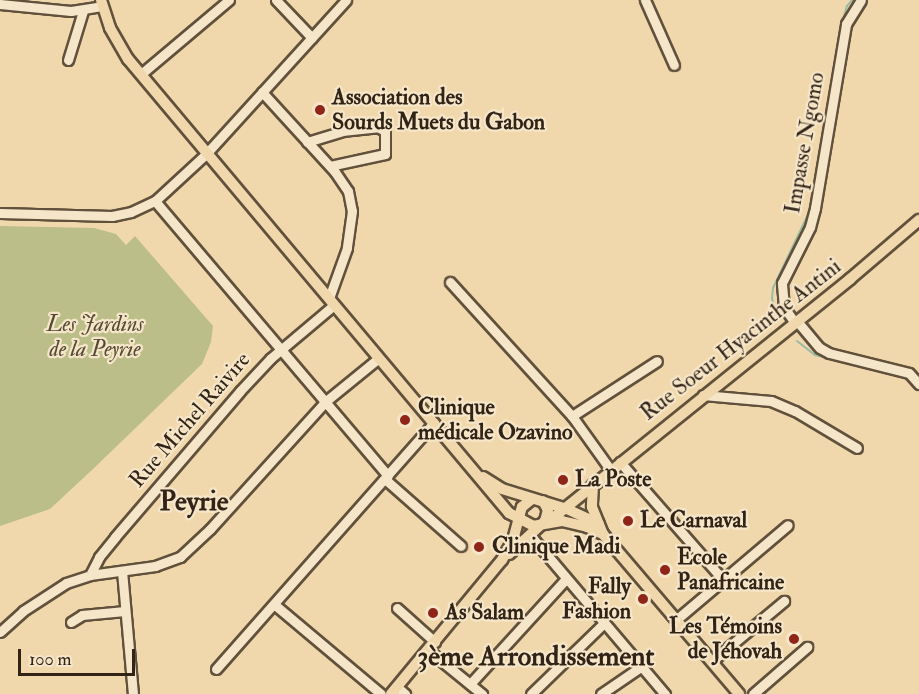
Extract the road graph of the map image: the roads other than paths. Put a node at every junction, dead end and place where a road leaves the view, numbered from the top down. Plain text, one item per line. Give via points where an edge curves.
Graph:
1 (229, 0) edge
2 (276, 0) edge
3 (346, 0) edge
4 (645, 0) edge
5 (861, 0) edge
6 (101, 3) edge
7 (0, 4) edge
8 (83, 10) junction
9 (312, 38) junction
10 (68, 60) dead end
11 (674, 65) dead end
12 (141, 75) junction
13 (262, 92) junction
14 (307, 142) junction
15 (206, 154) junction
16 (330, 166) junction
17 (155, 201) junction
18 (0, 213) edge
19 (919, 220) edge
20 (450, 282) dead end
21 (331, 302) junction
22 (796, 322) junction
23 (280, 350) junction
24 (379, 357) junction
25 (657, 361) dead end
26 (919, 384) edge
27 (704, 395) junction
28 (326, 401) junction
29 (572, 416) junction
30 (434, 423) junction
31 (857, 448) dead end
32 (620, 462) junction
33 (610, 469) junction
34 (475, 472) junction
35 (387, 477) junction
36 (590, 488) junction
37 (541, 500) junction
38 (567, 509) junction
39 (544, 523) junction
40 (523, 524) junction
41 (788, 525) dead end
42 (601, 529) junction
43 (461, 546) dead end
44 (122, 571) junction
45 (90, 574) junction
46 (566, 579) junction
47 (724, 581) junction
48 (784, 601) dead end
49 (272, 608) junction
50 (397, 608) dead end
51 (125, 611) junction
52 (677, 619) junction
53 (71, 622) dead end
54 (604, 623) junction
55 (0, 632) edge
56 (431, 646) junction
57 (807, 647) dead end
58 (712, 661) junction
59 (642, 666) junction
60 (216, 669) dead end
61 (471, 684) junction
62 (397, 692) edge
63 (133, 694) edge
64 (381, 694) edge
65 (482, 694) edge
66 (531, 694) edge
67 (601, 694) edge
68 (665, 694) edge
69 (739, 694) edge
70 (753, 694) edge

1 - 12 street
2 - 9 street
3 - 9 street
4 - 11 street
5 - 22 street, Impasse Ngomo via 846,24 813,217 782,283 784,307
6 - 8 street
6 - 12 main road via 116,40
7 - 8 street
8 - 10 street
9 - 13 street
12 - 15 main road
13 - 14 street
13 - 15 street
14 - 16 street
14 - 16 street via 342,131 378,127 385,131 385,154
15 - 17 street
15 - 21 main road
16 - 21 street via 348,192 352,211 347,249
17 - 18 street via 112,216
17 - 23 street
19 - 22 main road, Rue Soeur Hyacinthe Antini
20 - 29 street
21 - 23 street, Rue Michel Raivire
21 - 24 main road
22 - 26 street, Impasse Ngomo via 829,353 909,373
22 - 27 main road, Rue Soeur Hyacinthe Antini
23 - 28 street
23 - 45 street, Rue Michel Raivire via 240,390 141,506
24 - 28 street
24 - 30 main road
25 - 29 street
27 - 31 street via 771,400
27 - 32 main road, Rue Soeur Hyacinthe Antini
28 - 35 street
28 - 44 street via 190,549 167,562
29 - 33 street
30 - 34 main road
30 - 35 street
32 - 33 main road, Rue Soeur Hyacinthe Antini
32 - 47 street
33 - 36 main road, Rue Soeur Hyacinthe Antini
34 - 37 main road via 495,486
34 - 40 main road
35 - 43 street
35 - 49 street
36 - 37 main road via 568,499
36 - 38 main road, Rue Soeur Hyacinthe Antini
36 - 42 main road
37 - 38 main road
37 - 39 main road via 548,510
37 - 40 main road via 524,503
38 - 39 main road, Rue Soeur Hyacinthe Antini
38 - 42 main road
39 - 40 main road
39 - 42 main road via 573,523
40 - 46 street
40 - 56 main road via 502,560
41 - 47 street
42 - 52 main road
44 - 45 street
44 - 51 street
45 - 55 street via 55,589
46 - 54 street
46 - 61 street
47 - 52 street
48 - 58 street
49 - 60 street
49 - 64 street
50 - 56 street
51 - 53 street via 82,615
51 - 63 street
52 - 58 main road
54 - 59 street
54 - 66 street
56 - 61 street
56 - 62 main road
57 - 70 street
58 - 69 main road
59 - 67 street
59 - 68 street
61 - 65 street

